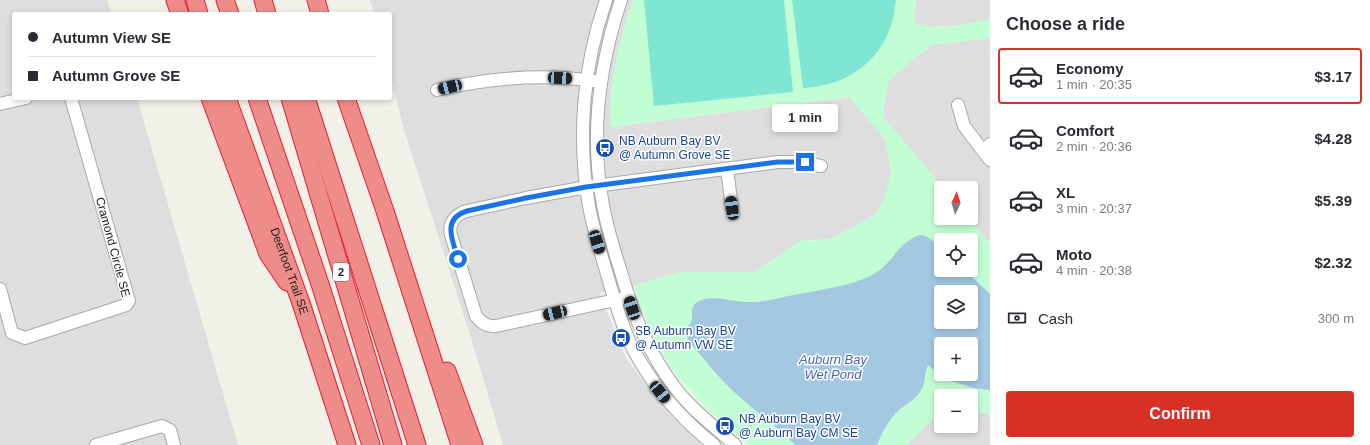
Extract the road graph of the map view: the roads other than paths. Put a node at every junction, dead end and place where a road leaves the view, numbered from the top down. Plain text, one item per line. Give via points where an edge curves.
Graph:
1 (175, 0) edge
2 (195, 0) edge
3 (225, 0) edge
4 (263, 0) edge
5 (316, 0) edge
6 (606, 0) edge
7 (621, 0) edge
8 (179, 12) edge
9 (198, 12) edge
10 (229, 12) edge
11 (266, 12) edge
12 (319, 12) edge
13 (587, 80) junction
14 (601, 82) junction
15 (438, 90) dead end
16 (17, 100) edge
17 (72, 100) edge
18 (211, 100) edge
19 (228, 100) edge
20 (259, 100) edge
21 (291, 100) edge
22 (305, 100) edge
23 (347, 100) edge
24 (0, 104) edge
25 (958, 106) dead end
26 (988, 151) edge
27 (821, 166) dead end
28 (727, 169) junction
29 (600, 185) junction
30 (586, 187) junction
31 (732, 208) dead end
32 (396, 248) junction
33 (0, 289) edge
34 (628, 297) junction
35 (615, 300) junction
36 (301, 303) junction
37 (96, 445) edge
38 (174, 445) edge
39 (347, 445) edge
40 (371, 445) edge
41 (393, 445) edge
42 (417, 445) edge
43 (460, 445) edge
44 (474, 445) edge
45 (714, 445) edge
46 (735, 445) edge

1 - 8 highway
2 - 9 highway
3 - 10 highway
4 - 11 highway
5 - 12 highway
6 - 13 street via 597,29
7 - 14 street via 607,46
13 - 14 street
13 - 15 street via 550,77 510,78
13 - 30 street via 583,126
14 - 29 street via 597,131
16 - 24 street
17 - 33 street, Cramond Circle SE via 129,301 126,305 25,338 12,333
18 - 36 highway via 268,254
19 - 36 highway, Deerfoot Trail SE
20 - 40 highway
21 - 41 highway, 2
22 - 42 highway
23 - 32 highway
25 - 26 street via 964,126
27 - 28 street via 786,162
28 - 29 street
28 - 31 street
29 - 30 street
29 - 34 street via 608,227
30 - 35 street via 597,242
30 - 35 street via 462,213 452,222 451,235 476,316 486,325 496,326
32 - 43 highway
32 - 44 highway via 406,260
34 - 35 street
34 - 46 street via 638,325 665,374 688,403
35 - 45 street via 630,342 653,381 686,421
36 - 39 highway, Deerfoot Trail SE
37 - 38 street via 162,426 170,430

